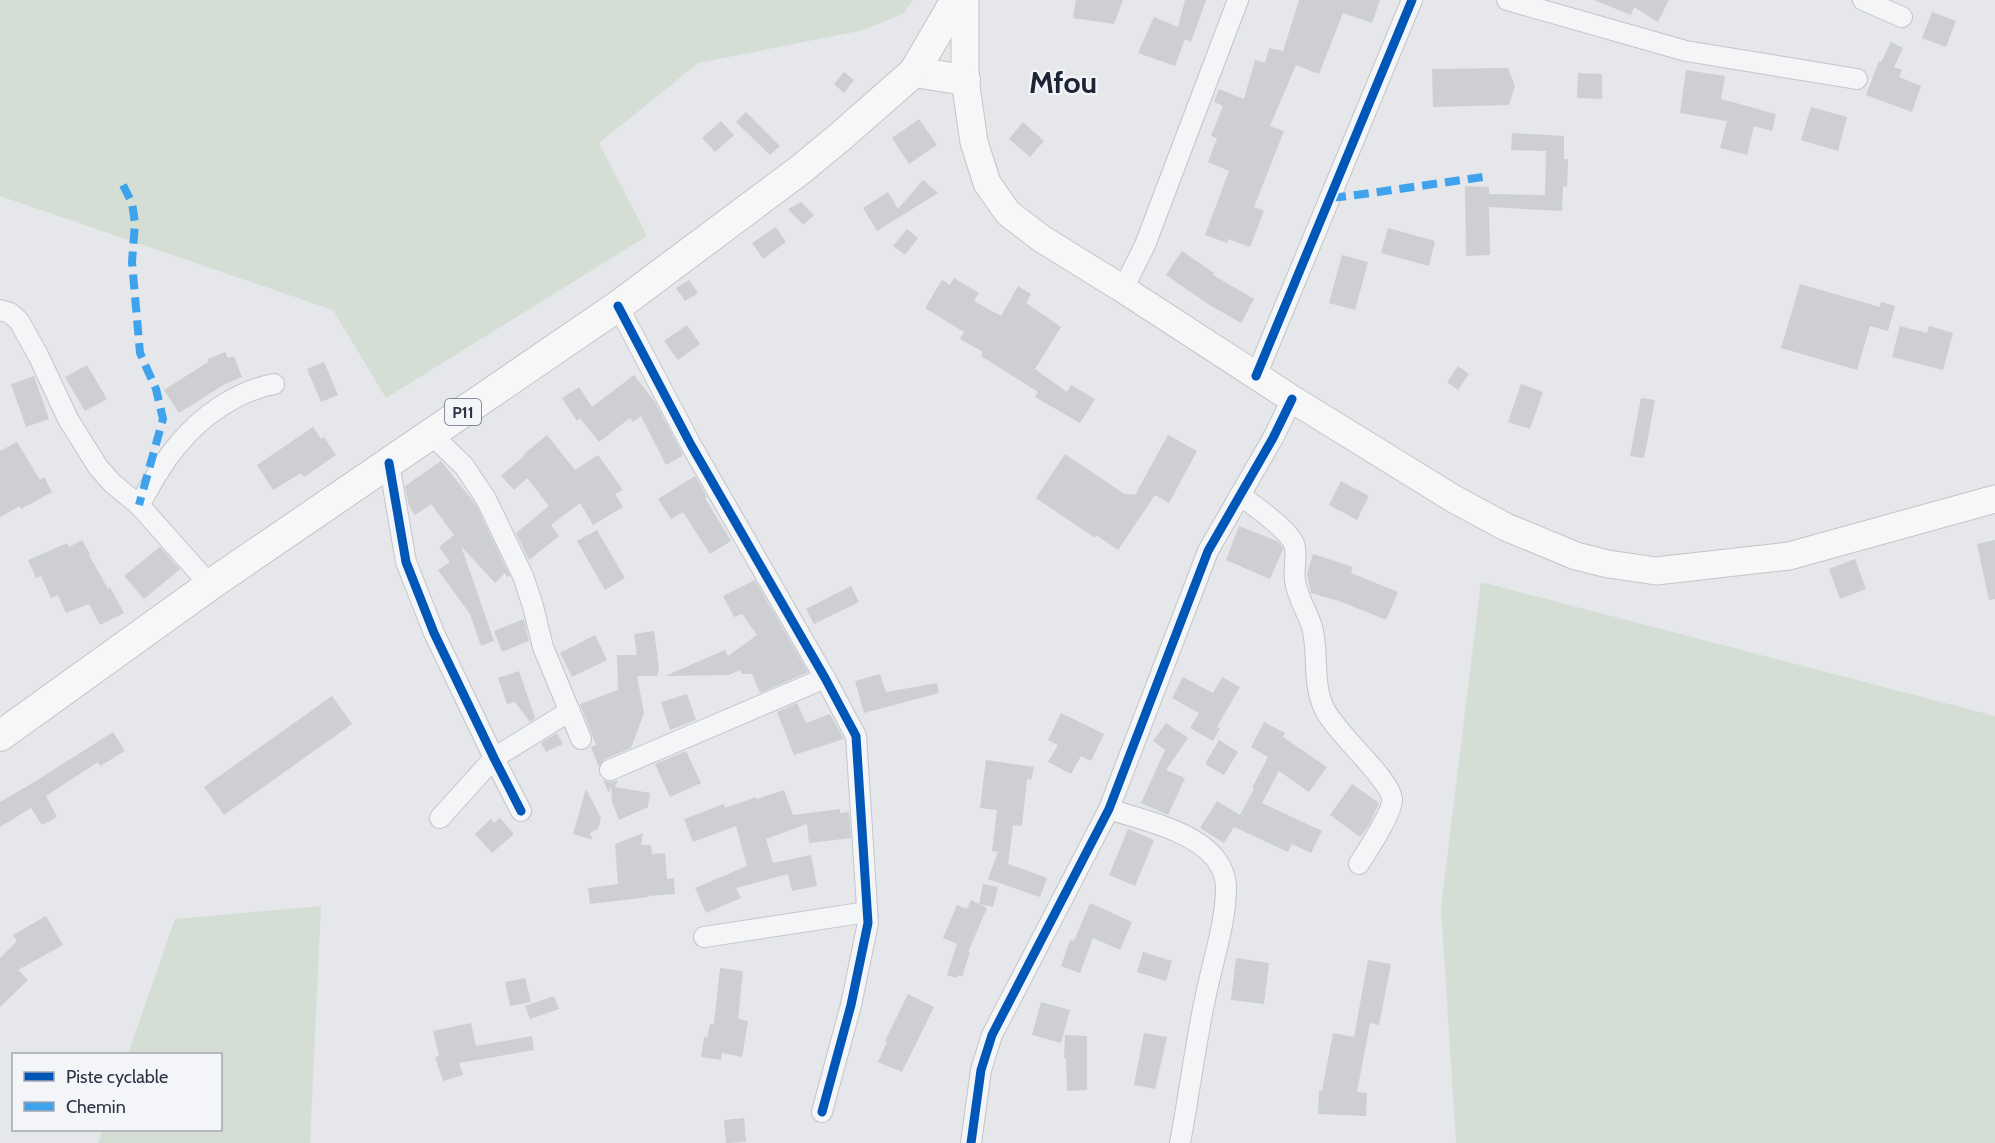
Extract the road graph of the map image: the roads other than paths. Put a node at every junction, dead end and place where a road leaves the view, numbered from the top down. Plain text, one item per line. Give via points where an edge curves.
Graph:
1 (956, 0) edge
2 (965, 0) edge
3 (1238, 0) edge
4 (1412, 0) edge
5 (1507, 0) edge
6 (1863, 0) edge
7 (1902, 17) dead end
8 (914, 72) junction
9 (1857, 79) dead end
10 (965, 80) junction
11 (1123, 290) junction
12 (618, 306) junction
13 (0, 310) edge
14 (1256, 376) junction
15 (274, 384) dead end
16 (1292, 399) junction
17 (431, 434) junction
18 (389, 463) junction
19 (1240, 495) junction
20 (1995, 499) edge
21 (139, 505) junction
22 (210, 585) junction
23 (825, 678) junction
24 (570, 711) junction
25 (0, 736) edge
26 (581, 740) dead end
27 (494, 758) junction
28 (610, 770) dead end
29 (1109, 809) junction
30 (521, 811) dead end
31 (440, 818) dead end
32 (1359, 864) dead end
33 (867, 912) junction
34 (704, 937) dead end
35 (822, 1112) dead end
36 (975, 1142) edge
37 (1180, 1143) edge

1 - 8 main road, P11
2 - 10 main road
3 - 11 street via 1145,245
4 - 14 street
5 - 9 street via 1686,51
6 - 7 street
8 - 10 main road
8 - 12 main road, P11 via 800,170
10 - 11 main road via 974,142 987,183 1008,213 1042,240
11 - 14 main road
12 - 17 main road, P11
12 - 23 street via 691,445
13 - 21 street via 18,321 68,419 98,467
14 - 16 main road
15 - 21 street via 239,396 190,431 175,447
16 - 19 street
16 - 20 main road via 1506,527 1576,556 1656,571 1789,556
17 - 18 main road, P11
17 - 24 street via 464,466 486,499 523,576 543,647
18 - 22 main road, P11
18 - 27 street via 406,562 434,633
19 - 29 street via 1208,551
19 - 32 street via 1284,531 1295,546 1296,589 1312,628 1324,710 1385,784 1392,798 1390,809
21 - 22 street
22 - 25 main road, P11
23 - 28 street
23 - 33 street via 856,736
24 - 26 street
24 - 27 street
27 - 30 street
27 - 31 street
29 - 36 street via 992,1035 981,1070
29 - 37 street via 1191,839 1216,859 1224,875 1222,922 1197,1034
33 - 34 street
33 - 35 street via 851,1005

